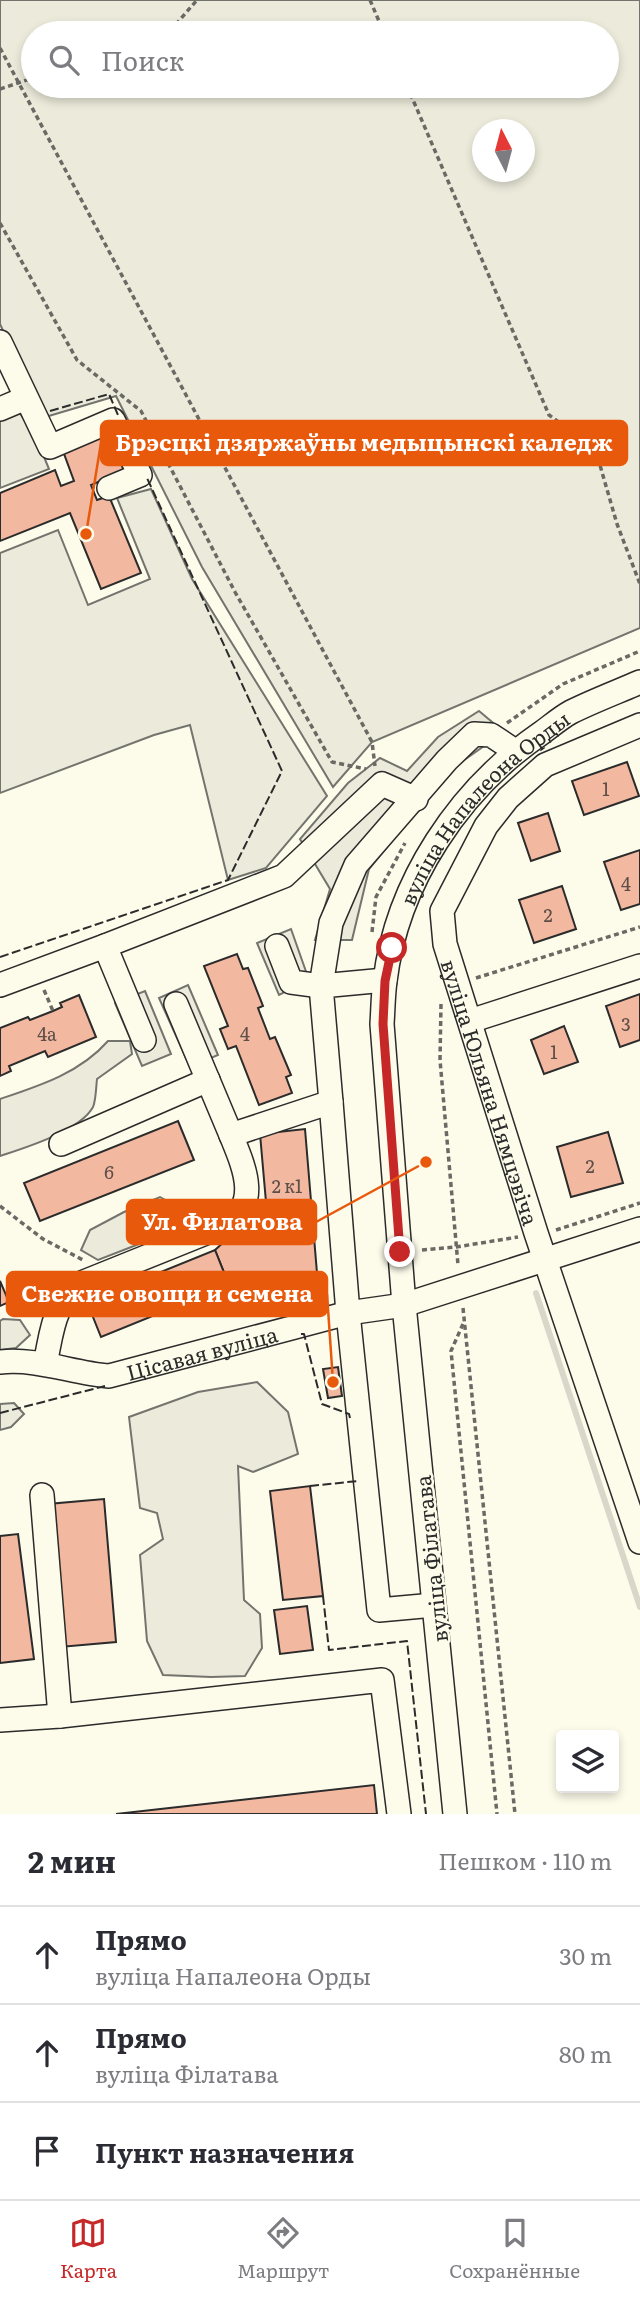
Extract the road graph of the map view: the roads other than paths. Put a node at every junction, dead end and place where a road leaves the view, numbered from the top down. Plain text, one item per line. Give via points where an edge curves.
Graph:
1 (0, 342) edge
2 (26, 398) junction
3 (0, 409) edge
4 (109, 488) dead end
5 (640, 682) edge
6 (640, 725) edge
7 (515, 751) junction
8 (416, 799) junction
9 (105, 946) junction
10 (277, 946) dead end
11 (640, 966) edge
12 (385, 981) junction
13 (0, 985) edge
14 (321, 986) junction
15 (176, 1004) dead end
16 (471, 1021) junction
17 (383, 1024) joint
18 (144, 1040) dead end
19 (208, 1080) junction
20 (331, 1102) junction
21 (231, 1135) junction
22 (61, 1144) dead end
23 (640, 1230) edge
24 (546, 1260) junction
25 (404, 1305) junction
26 (348, 1314) junction
27 (0, 1362) edge
28 (45, 1364) junction
29 (42, 1495) dead end
30 (635, 1512) edge
31 (640, 1542) edge
32 (434, 1605) junction
33 (60, 1716) junction
34 (0, 1720) edge
35 (399, 1814) edge
36 (455, 1814) edge

1 - 2 street
2 - 3 street
2 - 4 street via 50,447 113,420 140,475
5 - 7 street, вуліца Напалеона Орды via 570,713
6 - 16 street, вуліца Юльяна Нямцэвіча via 545,765 508,798 486,826 442,911 445,944 468,981
7 - 8 street via 491,735 474,734
7 - 12 street, вуліца Напалеона Орды via 469,796 433,845 406,904
8 - 9 street via 382,784 284,876
8 - 14 street via 356,865 331,923
9 - 13 street
9 - 18 street
10 - 14 street via 291,982
11 - 16 street
12 - 14 street
12 - 17 street, вуліца Напалеона Орды
14 - 20 street
15 - 19 street
16 - 24 street, вуліца Юльяна Нямцэвіча
17 - 25 street, вуліца Філатава
19 - 21 street
19 - 22 street
20 - 21 street
20 - 26 street
21 - 28 street via 247,1192 242,1212 223,1226 84,1282 63,1300 56,1314
23 - 24 street
24 - 25 street
24 - 30 street, вуліца Юльяна Нямцэвіча
25 - 26 street, Цісавая вуліца
25 - 32 street, вуліца Філатава
26 - 28 street, Цісавая вуліца via 109,1376
26 - 32 street via 379,1610
27 - 28 street, Цісавая вуліца
29 - 33 street
30 - 31 street, вуліца Юльяна Нямцэвіча
32 - 36 street, вуліца Філатава
33 - 34 street
33 - 35 street via 382,1680

